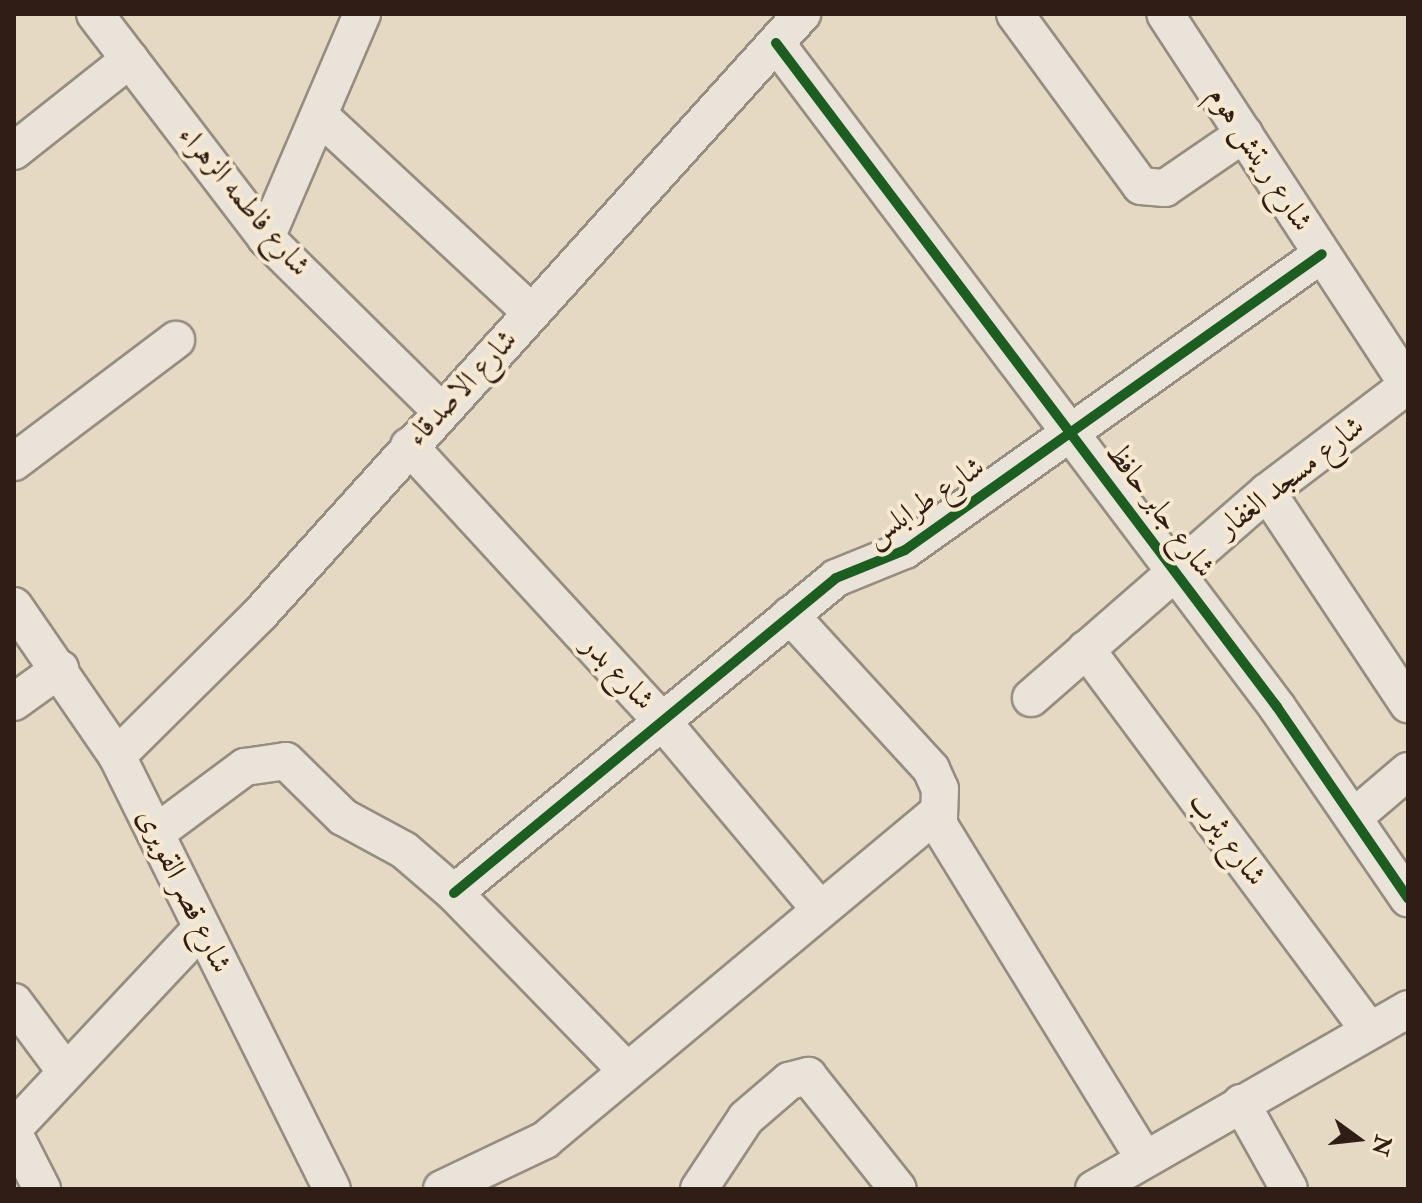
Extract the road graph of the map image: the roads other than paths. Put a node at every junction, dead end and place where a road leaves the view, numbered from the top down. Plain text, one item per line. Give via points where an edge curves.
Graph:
1 (95, 14) edge
2 (362, 14) edge
3 (802, 14) edge
4 (1015, 14) edge
5 (1165, 14) edge
6 (776, 43) junction
7 (130, 59) junction
8 (320, 116) junction
9 (1244, 134) junction
10 (14, 151) edge
11 (266, 238) junction
12 (1322, 254) junction
13 (532, 313) junction
14 (176, 340) dead end
15 (1408, 385) edge
16 (441, 411) junction
17 (1071, 430) junction
18 (409, 446) junction
19 (14, 462) edge
20 (1267, 492) junction
21 (1174, 570) junction
22 (14, 606) edge
23 (790, 615) junction
24 (1086, 649) junction
25 (60, 669) junction
26 (1031, 698) dead end
27 (14, 702) edge
28 (1408, 704) edge
29 (662, 721) junction
30 (117, 756) junction
31 (1408, 771) edge
32 (937, 813) junction
33 (1354, 817) junction
34 (156, 833) junction
35 (454, 893) junction
36 (1408, 898) edge
37 (819, 908) junction
38 (199, 931) junction
39 (14, 1002) edge
40 (1408, 1009) edge
41 (1369, 1030) junction
42 (627, 1071) junction
43 (66, 1072) junction
44 (1241, 1103) junction
45 (14, 1128) edge
46 (14, 1134) edge
47 (1144, 1158) junction
48 (1102, 1187) edge
49 (42, 1189) edge
50 (332, 1189) edge
51 (442, 1189) edge
52 (699, 1189) edge
53 (898, 1189) edge
54 (1289, 1189) edge

1 - 7 street, شارع فاطمه الزهراء
2 - 8 street
3 - 6 street, شارع الاصدقاء
4 - 9 street via 1141,186 1165,188
5 - 9 street, شارع ريتش هوم
6 - 13 street, شارع الاصدقاء
6 - 17 street, شارع جابر حافظ
7 - 10 street
7 - 11 street, شارع فاطمه الزهراء
8 - 11 street
8 - 13 street
9 - 12 street, شارع ريتش هوم
11 - 16 street, شارع فاطمه الزهراء
12 - 15 street, شارع ريتش هوم
12 - 17 street, شارع طرابلس
13 - 16 street, شارع الاصدقاء
14 - 19 street
15 - 20 street, شارع مسجد الغفار
16 - 18 street, شارع الاصدقاء
17 - 21 street, شارع جابر حافظ
17 - 23 street, شارع طرابلس via 905,550 836,578
18 - 29 street, شارع بدر
18 - 30 street, شارع الاصدقاء via 260,614
20 - 21 street, شارع مسجد الغفار
20 - 28 street
21 - 24 street, شارع مسجد الغفار
21 - 33 street, شارع جابر حافظ
22 - 25 street, شارع قصر القويرى
23 - 29 street, شارع طرابلس
23 - 32 street via 931,769 940,789
24 - 26 street, شارع مسجد الغفار
24 - 41 street, شارع يثرب
25 - 27 street
25 - 30 street, شارع قصر القويرى
29 - 35 street, شارع طرابلس
29 - 37 street, شارع بدر
30 - 34 street, شارع قصر القويرى
31 - 33 street
32 - 37 street
32 - 47 street
33 - 36 street, شارع جابر حافظ
34 - 35 street via 245,767 273,758 298,768 343,817 404,850
34 - 38 street, شارع قصر القويرى
35 - 42 street
37 - 42 street
38 - 43 street
38 - 50 street, شارع قصر القويرى
39 - 43 street
40 - 41 street
41 - 44 street
42 - 51 street via 545,1140
43 - 45 street
44 - 47 street
44 - 54 street
46 - 49 street
47 - 48 street
52 - 53 street via 746,1118 789,1081 808,1076

